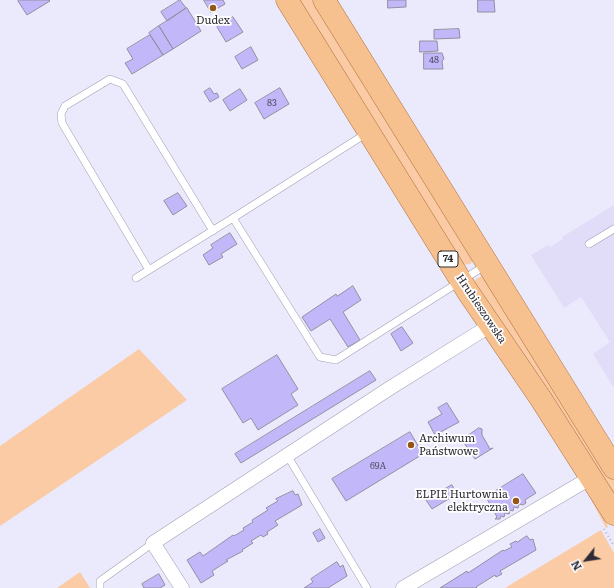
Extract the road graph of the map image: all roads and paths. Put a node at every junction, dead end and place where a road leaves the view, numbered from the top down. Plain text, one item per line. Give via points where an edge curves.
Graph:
1 (287, 0) edge
2 (324, 0) edge
3 (369, 132) junction
4 (233, 218) junction
5 (614, 230) edge
6 (213, 231) junction
7 (588, 244) dead end
8 (488, 263) junction
9 (149, 270) junction
10 (136, 278) dead end
11 (461, 280) junction
12 (491, 325) junction
13 (287, 455) junction
14 (614, 468) edge
15 (592, 477) junction
16 (614, 514) edge
17 (153, 543) junction
18 (100, 588) edge
19 (182, 588) edge
20 (367, 588) edge
21 (403, 588) edge

1 - 3 main road, Hrubieszowska / 74
2 - 8 main road
3 - 4 lane
3 - 11 main road, Hrubieszowska / 74
4 - 6 lane
4 - 11 lane via 320,357 336,360
5 - 7 lane
6 - 9 lane
6 - 9 lane via 122,84 110,79 65,106 61,114 62,123
8 - 11 lane
8 - 14 main road
9 - 10 lane
11 - 12 main road, Hrubieszowska / 74
12 - 13 street
12 - 15 main road, Hrubieszowska / 74
13 - 17 street
13 - 20 lane
15 - 16 main road, Hrubieszowska / 74
15 - 21 street
17 - 18 lane via 100,581
17 - 19 street

